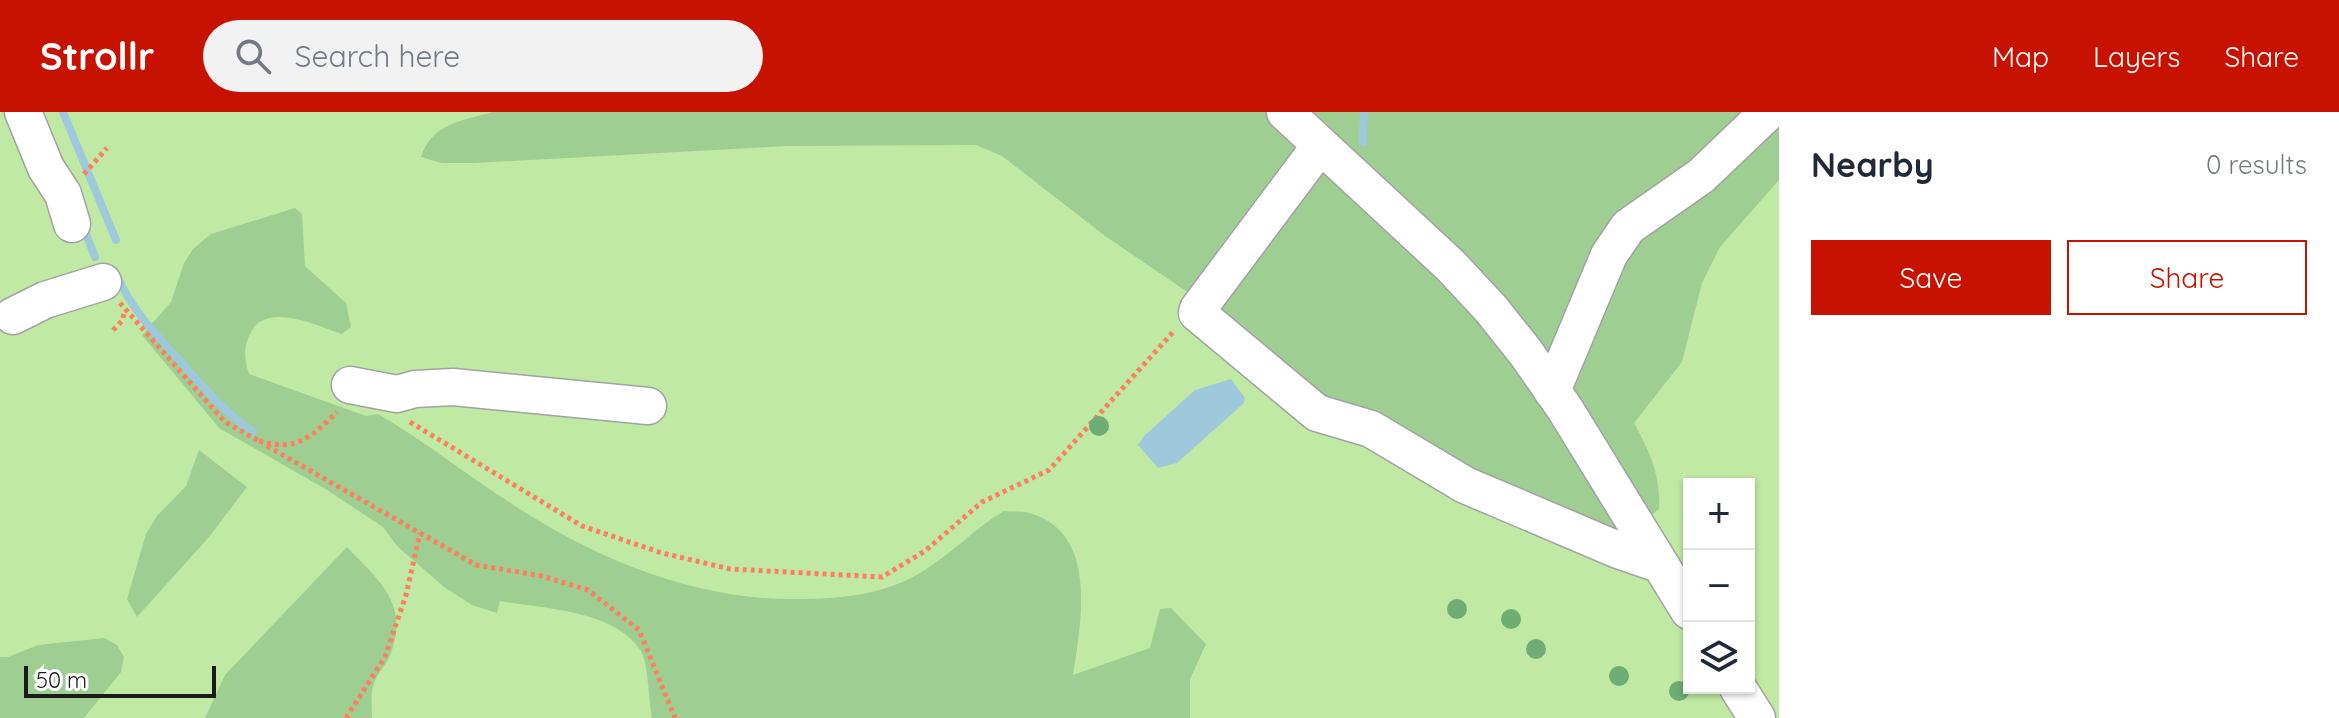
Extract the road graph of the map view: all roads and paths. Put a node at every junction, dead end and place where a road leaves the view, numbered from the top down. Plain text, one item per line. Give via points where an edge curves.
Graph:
1 (23, 112) edge
2 (1285, 112) edge
3 (1768, 112) edge
4 (1320, 146) junction
5 (72, 224) dead end
6 (114, 296) junction
7 (13, 316) dead end
8 (1184, 321) dead end
9 (113, 330) dead end
10 (1552, 391) junction
11 (347, 396) joint
12 (648, 406) dead end
13 (397, 414) dead end
14 (259, 441) junction
15 (420, 533) junction
16 (1659, 564) junction
17 (1683, 602) edge
18 (1742, 694) edge
19 (346, 718) edge
20 (675, 718) edge
21 (1757, 718) edge

1 - 5 lane
2 - 4 lane
3 - 10 lane via 1701,176 1628,227 1609,255
4 - 10 lane via 1451,266 1500,320
4 - 16 lane via 1197,313 1317,413 1371,429 1465,485
6 - 7 lane via 45,300
6 - 9 path via 122,321
6 - 14 path via 225,422
8 - 13 path via 1049,470 982,502 925,551 882,577 730,569 662,553 582,526
10 - 16 lane
11 - 12 lane via 453,387
11 - 14 path via 306,441 277,447
14 - 15 path
15 - 19 path via 385,657
15 - 20 path via 476,565 588,590 639,630
16 - 17 lane
18 - 21 lane

